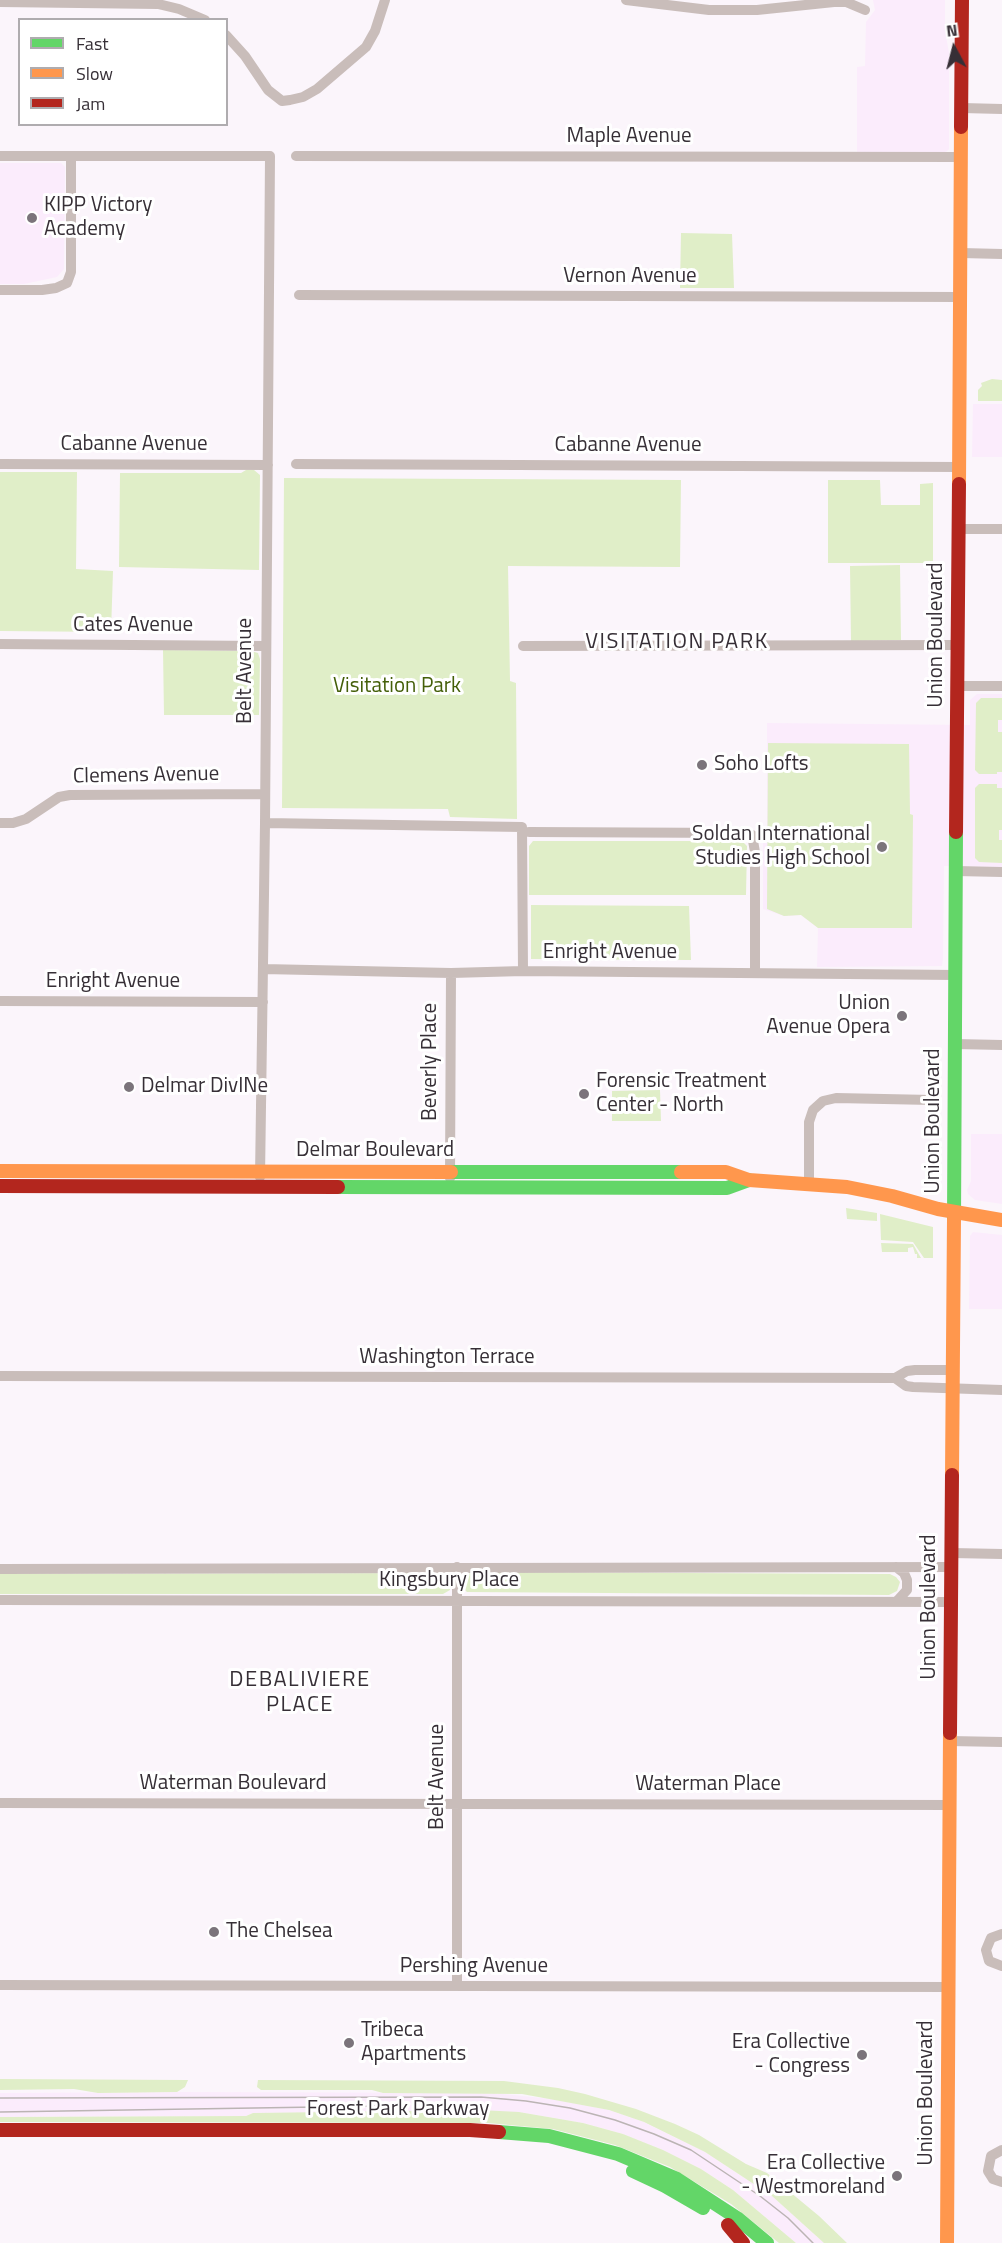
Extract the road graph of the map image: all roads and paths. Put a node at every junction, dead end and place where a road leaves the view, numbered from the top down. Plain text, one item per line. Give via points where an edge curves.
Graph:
1 (385, 0) edge
2 (626, 0) edge
3 (962, 0) edge
4 (0, 2) edge
5 (865, 10) dead end
6 (200, 18) edge
7 (228, 38) edge
8 (962, 108) junction
9 (1002, 109) edge
10 (0, 156) edge
11 (71, 156) junction
12 (296, 156) dead end
13 (961, 157) junction
14 (961, 253) junction
15 (1002, 254) edge
16 (0, 290) edge
17 (299, 295) dead end
18 (960, 297) junction
19 (0, 464) edge
20 (296, 464) dead end
21 (268, 465) junction
22 (959, 467) junction
23 (958, 529) junction
24 (1002, 529) edge
25 (0, 644) edge
26 (958, 645) junction
27 (265, 646) junction
28 (523, 646) dead end
29 (958, 686) junction
30 (1002, 686) edge
31 (265, 794) junction
32 (0, 823) edge
33 (265, 823) junction
34 (525, 829) junction
35 (956, 871) junction
36 (1002, 872) edge
37 (263, 969) junction
38 (523, 971) junction
39 (451, 973) junction
40 (755, 974) junction
41 (956, 975) junction
42 (0, 1001) edge
43 (263, 1002) junction
44 (955, 1044) junction
45 (1002, 1045) edge
46 (932, 1100) dead end
47 (0, 1171) edge
48 (260, 1171) junction
49 (450, 1173) junction
50 (749, 1180) junction
51 (809, 1183) junction
52 (0, 1186) edge
53 (260, 1186) junction
54 (450, 1187) junction
55 (954, 1212) junction
56 (1002, 1220) edge
57 (953, 1370) junction
58 (0, 1376) edge
59 (895, 1378) junction
60 (953, 1389) junction
61 (1002, 1390) edge
62 (1002, 1554) edge
63 (952, 1560) junction
64 (457, 1567) junction
65 (896, 1567) junction
66 (0, 1569) edge
67 (0, 1600) edge
68 (457, 1600) junction
69 (897, 1601) junction
70 (951, 1602) junction
71 (950, 1741) junction
72 (1002, 1742) edge
73 (0, 1803) edge
74 (462, 1804) junction
75 (950, 1805) junction
76 (1002, 1934) edge
77 (1002, 1966) edge
78 (0, 1985) edge
79 (457, 1986) junction
80 (949, 1987) junction
81 (0, 2130) edge
82 (0, 2141) edge
83 (1002, 2151) edge
84 (1002, 2182) edge
85 (728, 2225) junction
86 (743, 2243) edge
87 (751, 2243) edge
88 (767, 2243) edge
89 (947, 2243) edge

1 - 7 street via 366,47 303,97 282,100 274,95
2 - 5 street via 709,10 846,2
3 - 8 main road, Union Boulevard
4 - 6 street via 158,4
8 - 9 street
8 - 13 main road, Union Boulevard
10 - 11 street
11 - 16 street via 71,272 66,283 42,290
11 - 21 street, Belt Avenue via 270,156
12 - 13 street, Maple Avenue
13 - 14 main road, Union Boulevard
14 - 15 street
14 - 18 main road, Union Boulevard
17 - 18 street, Vernon Avenue
18 - 22 main road, Union Boulevard
19 - 21 street, Cabanne Avenue
20 - 22 street, Cabanne Avenue
21 - 27 street, Belt Avenue
22 - 23 main road, Union Boulevard
23 - 24 street
23 - 26 main road, Union Boulevard
25 - 27 street, Cates Avenue
26 - 28 street
26 - 29 main road, Union Boulevard
27 - 31 street, Belt Avenue
29 - 30 street
29 - 35 main road, Union Boulevard
31 - 32 street, Clemens Avenue via 70,795 26,819
31 - 33 street, Belt Avenue
33 - 34 street
33 - 37 street, Belt Avenue
34 - 38 street
34 - 40 street via 752,835
35 - 36 street
35 - 41 main road, Union Boulevard
37 - 39 street, Enright Avenue
37 - 43 street, Belt Avenue
38 - 39 street, Enright Avenue
38 - 40 street, Enright Avenue
39 - 49 street, Beverly Place
40 - 41 street, Enright Avenue
41 - 44 main road, Union Boulevard
42 - 43 street, Enright Avenue
43 - 48 street, Belt Avenue
44 - 45 street
44 - 55 main road, Union Boulevard
46 - 51 street via 823,1101 813,1110 809,1122
47 - 48 main road, Delmar Boulevard
48 - 49 main road, Delmar Boulevard
48 - 53 street, Belt Avenue
49 - 50 main road, Delmar Boulevard via 726,1172
49 - 54 street, Beverly Place
50 - 51 main road, Delmar Boulevard
50 - 54 main road, Delmar Boulevard via 727,1188
51 - 55 main road, Delmar Boulevard via 871,1192
52 - 53 main road, Delmar Boulevard
53 - 54 main road, Delmar Boulevard
55 - 56 main road, Delmar Boulevard
55 - 57 main road, Union Boulevard
57 - 59 street via 907,1371
57 - 60 main road, Union Boulevard
58 - 59 street, Washington Terrace
59 - 60 street via 906,1386
60 - 61 street
60 - 63 main road, Union Boulevard
62 - 63 street, Kingsbury Place
63 - 65 street, Kingsbury Place
63 - 70 main road, Union Boulevard
64 - 65 street, Kingsbury Place
64 - 66 street, Kingsbury Place
64 - 68 street, Belt Avenue
65 - 69 street via 907,1580 907,1590
67 - 68 street, Kingsbury Place
68 - 69 street, Kingsbury Place
68 - 74 street, Belt Avenue
69 - 70 street, Kingsbury Place
70 - 71 main road, Union Boulevard
71 - 72 street
71 - 75 main road, Union Boulevard
73 - 74 street, Waterman Boulevard
74 - 75 street, Waterman Place
74 - 79 street, Belt Avenue
75 - 80 main road, Union Boulevard
76 - 77 street via 991,1938 986,1950 989,1961
78 - 79 street, Pershing Avenue
79 - 80 street, Pershing Avenue
80 - 89 main road, Union Boulevard
81 - 88 main road, Forest Park Parkway via 470,2130 549,2136 618,2154 677,2179
82 - 85 main road, Forest Park Parkway via 521,2143 578,2153 637,2173 690,2199
83 - 84 street via 991,2156 988,2165 993,2179
85 - 86 main road
85 - 87 main road, Forest Park Parkway

